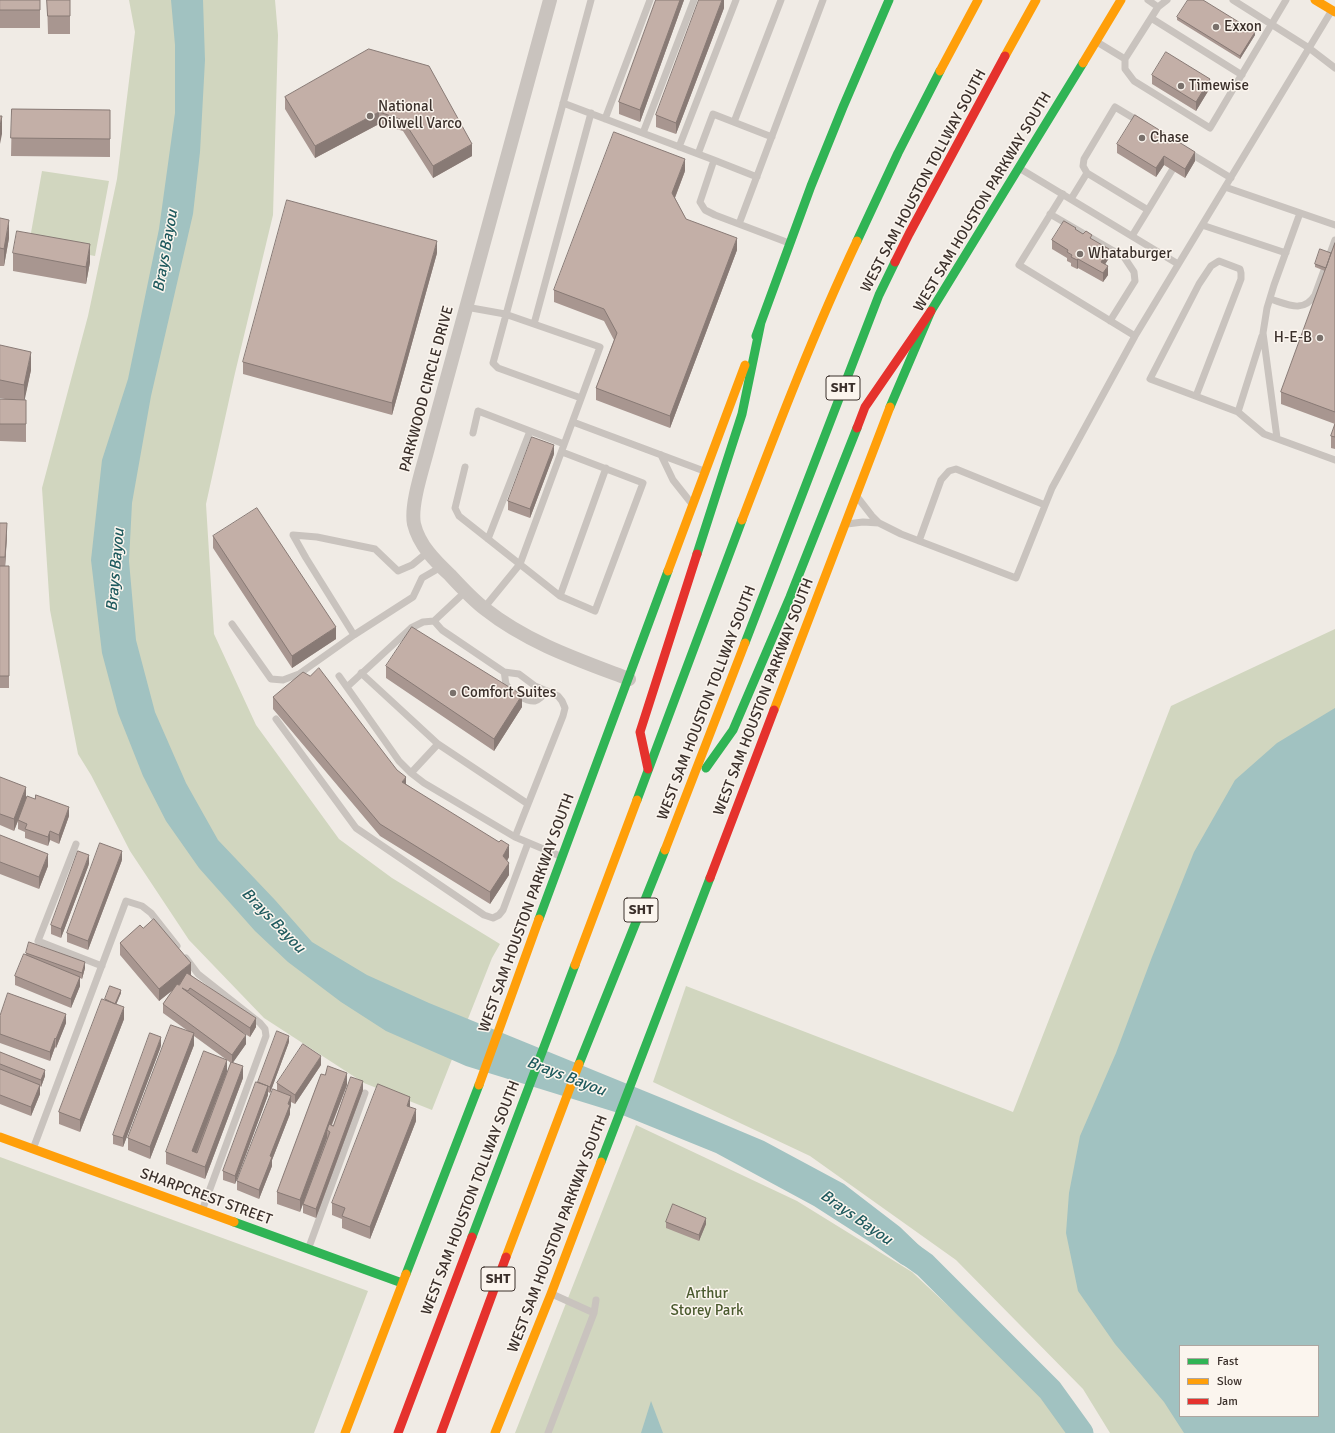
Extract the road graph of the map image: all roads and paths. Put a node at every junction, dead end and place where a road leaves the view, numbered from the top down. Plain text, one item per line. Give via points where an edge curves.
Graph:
1 (550, 0) edge
2 (591, 0) edge
3 (650, 0) edge
4 (694, 0) edge
5 (736, 0) edge
6 (781, 0) edge
7 (824, 0) edge
8 (889, 0) edge
9 (978, 0) edge
10 (1036, 0) edge
11 (1120, 0) edge
12 (1148, 0) edge
13 (1167, 0) edge
14 (1233, 0) edge
15 (1286, 0) edge
16 (1315, 0) edge
17 (1158, 7) junction
18 (1333, 11) edge
19 (1150, 18) junction
20 (1272, 24) junction
21 (1096, 41) junction
22 (1309, 48) junction
23 (1125, 59) junction
24 (1335, 68) edge
25 (1242, 75) junction
26 (563, 103) junction
27 (591, 114) junction
28 (605, 119) junction
29 (734, 122) junction
30 (1147, 126) edge
31 (643, 133) junction
32 (772, 137) junction
33 (678, 147) junction
34 (698, 154) junction
35 (714, 160) junction
36 (1019, 167) junction
37 (1087, 173) junction
38 (757, 177) junction
39 (1231, 178) junction
40 (1225, 187) junction
41 (1063, 194) junction
42 (1071, 199) junction
43 (1148, 210) junction
44 (1300, 213) junction
45 (1050, 214) junction
46 (739, 224) junction
47 (1202, 225) junction
48 (1335, 225) edge
49 (1132, 236) junction
50 (1335, 240) edge
51 (789, 244) junction
52 (1286, 253) junction
53 (1178, 264) junction
54 (1270, 299) junction
55 (466, 307) junction
56 (931, 311) junction
57 (505, 314) junction
58 (1110, 321) junction
59 (761, 322) junction
60 (534, 324) junction
61 (1263, 333) junction
62 (1134, 336) junction
63 (1196, 396) junction
64 (582, 398) junction
65 (1238, 412) junction
66 (573, 422) junction
67 (530, 431) junction
68 (473, 433) dead end
69 (1277, 438) junction
70 (564, 444) junction
71 (562, 452) junction
72 (662, 455) junction
73 (1335, 460) edge
74 (464, 467) dead end
75 (606, 468) junction
76 (706, 472) junction
77 (856, 495) junction
78 (1045, 505) junction
79 (693, 506) junction
80 (879, 523) junction
81 (845, 525) junction
82 (488, 539) junction
83 (919, 541) junction
84 (428, 552) junction
85 (520, 564) junction
86 (441, 567) junction
87 (466, 591) junction
88 (560, 596) junction
89 (484, 608) junction
90 (434, 621) junction
91 (232, 624) dead end
92 (354, 635) junction
93 (504, 672) junction
94 (361, 673) junction
95 (339, 676) dead end
96 (629, 679) junction
97 (346, 687) junction
98 (547, 691) junction
99 (276, 719) dead end
100 (438, 744) junction
101 (648, 769) junction
102 (411, 774) junction
103 (688, 793) junction
104 (528, 804) junction
105 (515, 837) junction
106 (528, 843) junction
107 (76, 844) dead end
108 (563, 857) junction
109 (102, 966) junction
110 (365, 1093) dead end
111 (0, 1138) edge
112 (33, 1149) junction
113 (202, 1211) junction
114 (309, 1249) junction
115 (402, 1283) junction
116 (551, 1294) junction
117 (596, 1300) dead end
118 (594, 1313) junction
119 (345, 1433) edge
120 (398, 1433) edge
121 (441, 1433) edge
122 (495, 1433) edge
123 (548, 1433) edge

1 - 55 street, PARKWOOD CIRCLE DRIVE
2 - 26 lane
3 - 28 lane
4 - 31 lane
5 - 33 lane
6 - 29 lane
7 - 32 lane
8 - 51 main road, WEST SAM HOUSTON PARKWAY SOUTH
9 - 101 main road, WEST SAM HOUSTON TOLLWAY SOUTH / SHT via 887,175 820,323 763,463
10 - 103 main road, WEST SAM HOUSTON TOLLWAY SOUTH / SHT via 909,234 879,295
11 - 21 main road, WEST SAM HOUSTON PARKWAY SOUTH
12 - 17 lane
13 - 17 lane
14 - 20 lane
15 - 20 lane
16 - 18 main road
17 - 19 lane
18 - 22 lane
19 - 23 lane
19 - 25 lane
20 - 22 lane
20 - 25 lane
21 - 23 lane
21 - 36 main road, WEST SAM HOUSTON PARKWAY SOUTH
22 - 24 lane
22 - 39 lane
23 - 25 lane via 1125,69 1134,81 1210,128
26 - 27 lane
26 - 57 lane
27 - 28 lane
27 - 60 lane
28 - 31 lane
29 - 32 lane
29 - 34 lane via 713,114
30 - 37 lane via 1115,106 1084,159 1083,166
31 - 33 lane
32 - 38 lane
33 - 34 lane
34 - 35 lane
35 - 38 lane
35 - 46 lane via 700,202 705,210
36 - 41 lane
36 - 56 main road, WEST SAM HOUSTON PARKWAY SOUTH
37 - 42 lane
37 - 43 lane
38 - 46 lane
39 - 40 lane
39 - 43 lane via 1185,150
40 - 44 lane
40 - 47 lane
41 - 42 lane
41 - 45 lane
42 - 49 lane
43 - 49 lane
44 - 48 lane
44 - 52 lane
45 - 58 lane via 1124,257 1134,272 1135,281
45 - 58 lane via 1019,265
46 - 51 lane
47 - 52 lane
47 - 53 lane
49 - 53 lane
50 - 54 lane via 1312,300 1297,307
51 - 59 main road, WEST SAM HOUSTON PARKWAY SOUTH
52 - 54 lane
53 - 62 lane
54 - 61 lane
55 - 57 lane
55 - 84 street, PARKWOOD CIRCLE DRIVE via 413,509 419,539
56 - 77 main road, WEST SAM HOUSTON PARKWAY SOUTH
56 - 103 main road via 865,407 790,597 733,730
57 - 60 lane
57 - 64 lane via 493,363 498,368
58 - 62 lane
59 - 76 main road, WEST SAM HOUSTON PARKWAY SOUTH
59 - 101 main road via 742,414 640,732
60 - 64 lane via 600,347
61 - 65 lane
61 - 69 lane
62 - 78 lane
63 - 63 lane via 1241,279 1240,269 1219,261 1211,266 1199,284 1150,379
63 - 65 lane
64 - 66 lane
65 - 69 lane via 1264,434
66 - 70 lane
66 - 72 lane
67 - 68 lane via 478,412
67 - 70 lane
67 - 82 lane
69 - 73 lane
70 - 71 lane
71 - 75 lane
71 - 85 lane
72 - 76 lane
72 - 79 lane via 674,480
74 - 82 lane via 455,508 459,516
75 - 88 lane
75 - 88 lane via 643,483 595,612
76 - 79 main road, WEST SAM HOUSTON PARKWAY SOUTH
77 - 80 lane
77 - 81 main road, WEST SAM HOUSTON PARKWAY SOUTH
78 - 83 lane via 956,469 949,471 941,480
78 - 83 lane via 1016,578
79 - 96 main road, WEST SAM HOUSTON PARKWAY SOUTH
80 - 81 lane
80 - 83 lane
81 - 116 main road, WEST SAM HOUSTON PARKWAY SOUTH
82 - 85 lane
84 - 86 street, PARKWOOD CIRCLE DRIVE
84 - 92 lane via 412,565 398,571 376,550 317,537 293,535
85 - 88 lane
85 - 89 lane
86 - 87 street, PARKWOOD CIRCLE DRIVE
86 - 92 lane via 422,578 413,597
87 - 89 street, PARKWOOD CIRCLE DRIVE
87 - 90 lane
89 - 96 street, PARKWOOD CIRCLE DRIVE via 529,638 564,655
90 - 93 lane via 442,630
90 - 94 lane via 422,622 411,628
91 - 92 lane via 271,679 283,680 299,674
93 - 98 lane via 519,674
93 - 98 lane via 511,690 526,699 540,699
94 - 97 lane
94 - 100 lane
95 - 97 lane
96 - 108 main road, WEST SAM HOUSTON PARKWAY SOUTH
97 - 102 lane
98 - 104 lane via 558,696 565,708
99 - 106 lane via 356,828 484,915 493,918 503,910
100 - 102 lane
100 - 104 lane
101 - 120 main road, WEST SAM HOUSTON TOLLWAY SOUTH / SHT
102 - 105 lane
103 - 121 main road, WEST SAM HOUSTON TOLLWAY SOUTH / SHT via 594,1027
104 - 105 lane
105 - 106 lane
106 - 108 lane
107 - 109 lane via 38,941
108 - 115 main road, WEST SAM HOUSTON PARKWAY SOUTH
109 - 112 lane
109 - 113 lane via 126,900 142,906 151,913 198,974 265,1029 266,1036
110 - 114 lane
111 - 112 main road, SHARPCREST STREET
112 - 113 main road, SHARPCREST STREET
113 - 114 main road, SHARPCREST STREET
114 - 115 main road, SHARPCREST STREET
115 - 119 main road, WEST SAM HOUSTON PARKWAY SOUTH
116 - 118 lane
116 - 122 main road, WEST SAM HOUSTON PARKWAY SOUTH
117 - 118 lane
118 - 123 lane

